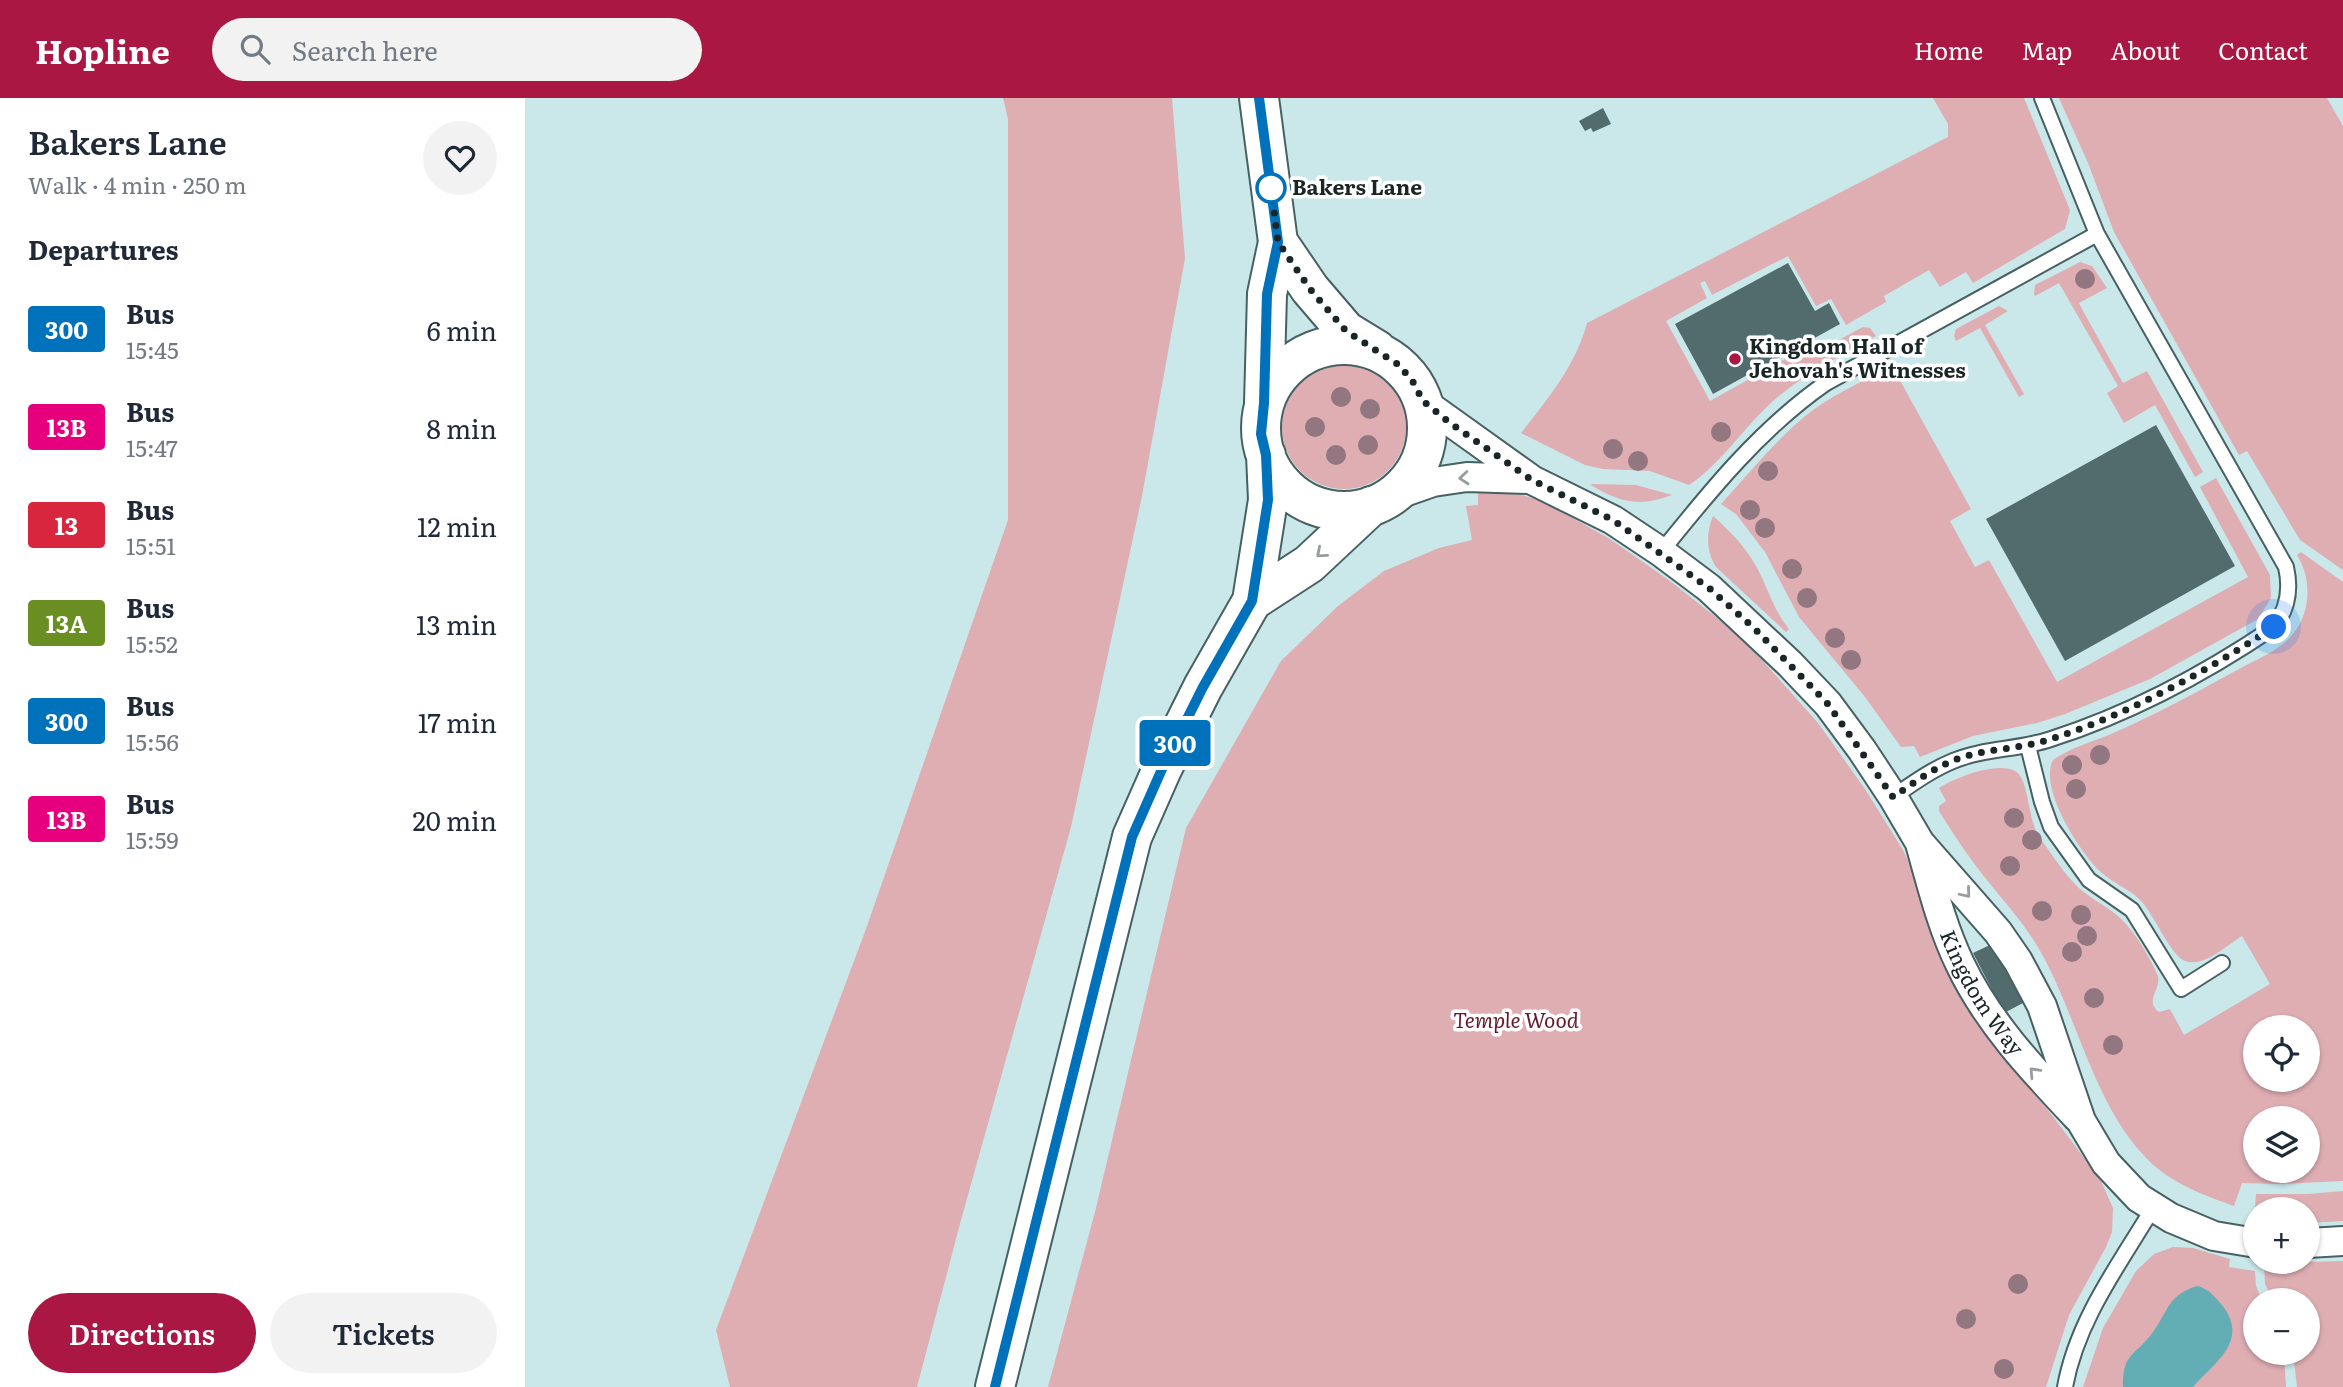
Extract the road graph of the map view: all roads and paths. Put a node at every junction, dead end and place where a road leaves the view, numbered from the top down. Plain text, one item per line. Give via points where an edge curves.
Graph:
1 (1259, 98) edge
2 (2042, 98) edge
3 (2097, 234) junction
4 (1278, 242) junction
5 (1381, 353) junction
6 (1423, 401) junction
7 (1264, 403) junction
8 (1266, 455) junction
9 (1532, 480) junction
10 (1381, 501) junction
11 (1661, 552) junction
12 (1252, 601) junction
13 (2028, 746) junction
14 (1893, 797) junction
15 (1920, 843) junction
16 (2222, 963) dead end
17 (2081, 1121) junction
18 (2153, 1208) junction
19 (2243, 1241) edge
20 (2343, 1241) edge
21 (2320, 1242) edge
22 (995, 1387) edge
23 (2065, 1387) edge

1 - 4 main road
2 - 3 lane
3 - 11 lane via 1794,405 1703,500
3 - 13 lane via 2286,567 2288,595 2280,619 2255,640 2139,703
4 - 5 main road via 1346,331
4 - 7 main road via 1267,294
5 - 6 main road via 1399,365
5 - 7 main road via 1349,345 1317,349 1281,373
6 - 9 street, Kingdom Way
6 - 10 main road via 1425,445 1406,482
7 - 8 main road via 1261,434
8 - 10 main road via 1275,475 1308,503 1350,510
8 - 12 main road via 1268,500
9 -> 10 street, Kingdom Way via 1467,477 1433,482
9 - 11 street, Kingdom Way via 1613,520
10 -> 12 main road via 1308,564
11 - 14 street, Kingdom Way via 1709,588 1828,704
12 - 22 main road via 1203,687 1132,837
13 - 14 lane via 1953,760
13 - 16 lane via 2052,827 2089,880 2132,910 2181,989
14 - 15 street, Kingdom Way
15 -> 17 street, Kingdom Way via 2018,961 2042,1006
17 -> 15 street, Kingdom Way via 2028,1066 1977,995 1959,963
17 - 18 street, Kingdom Way via 2106,1163
18 - 19 street, Kingdom Way via 2214,1236
18 - 23 lane via 2089,1314
20 - 21 street

